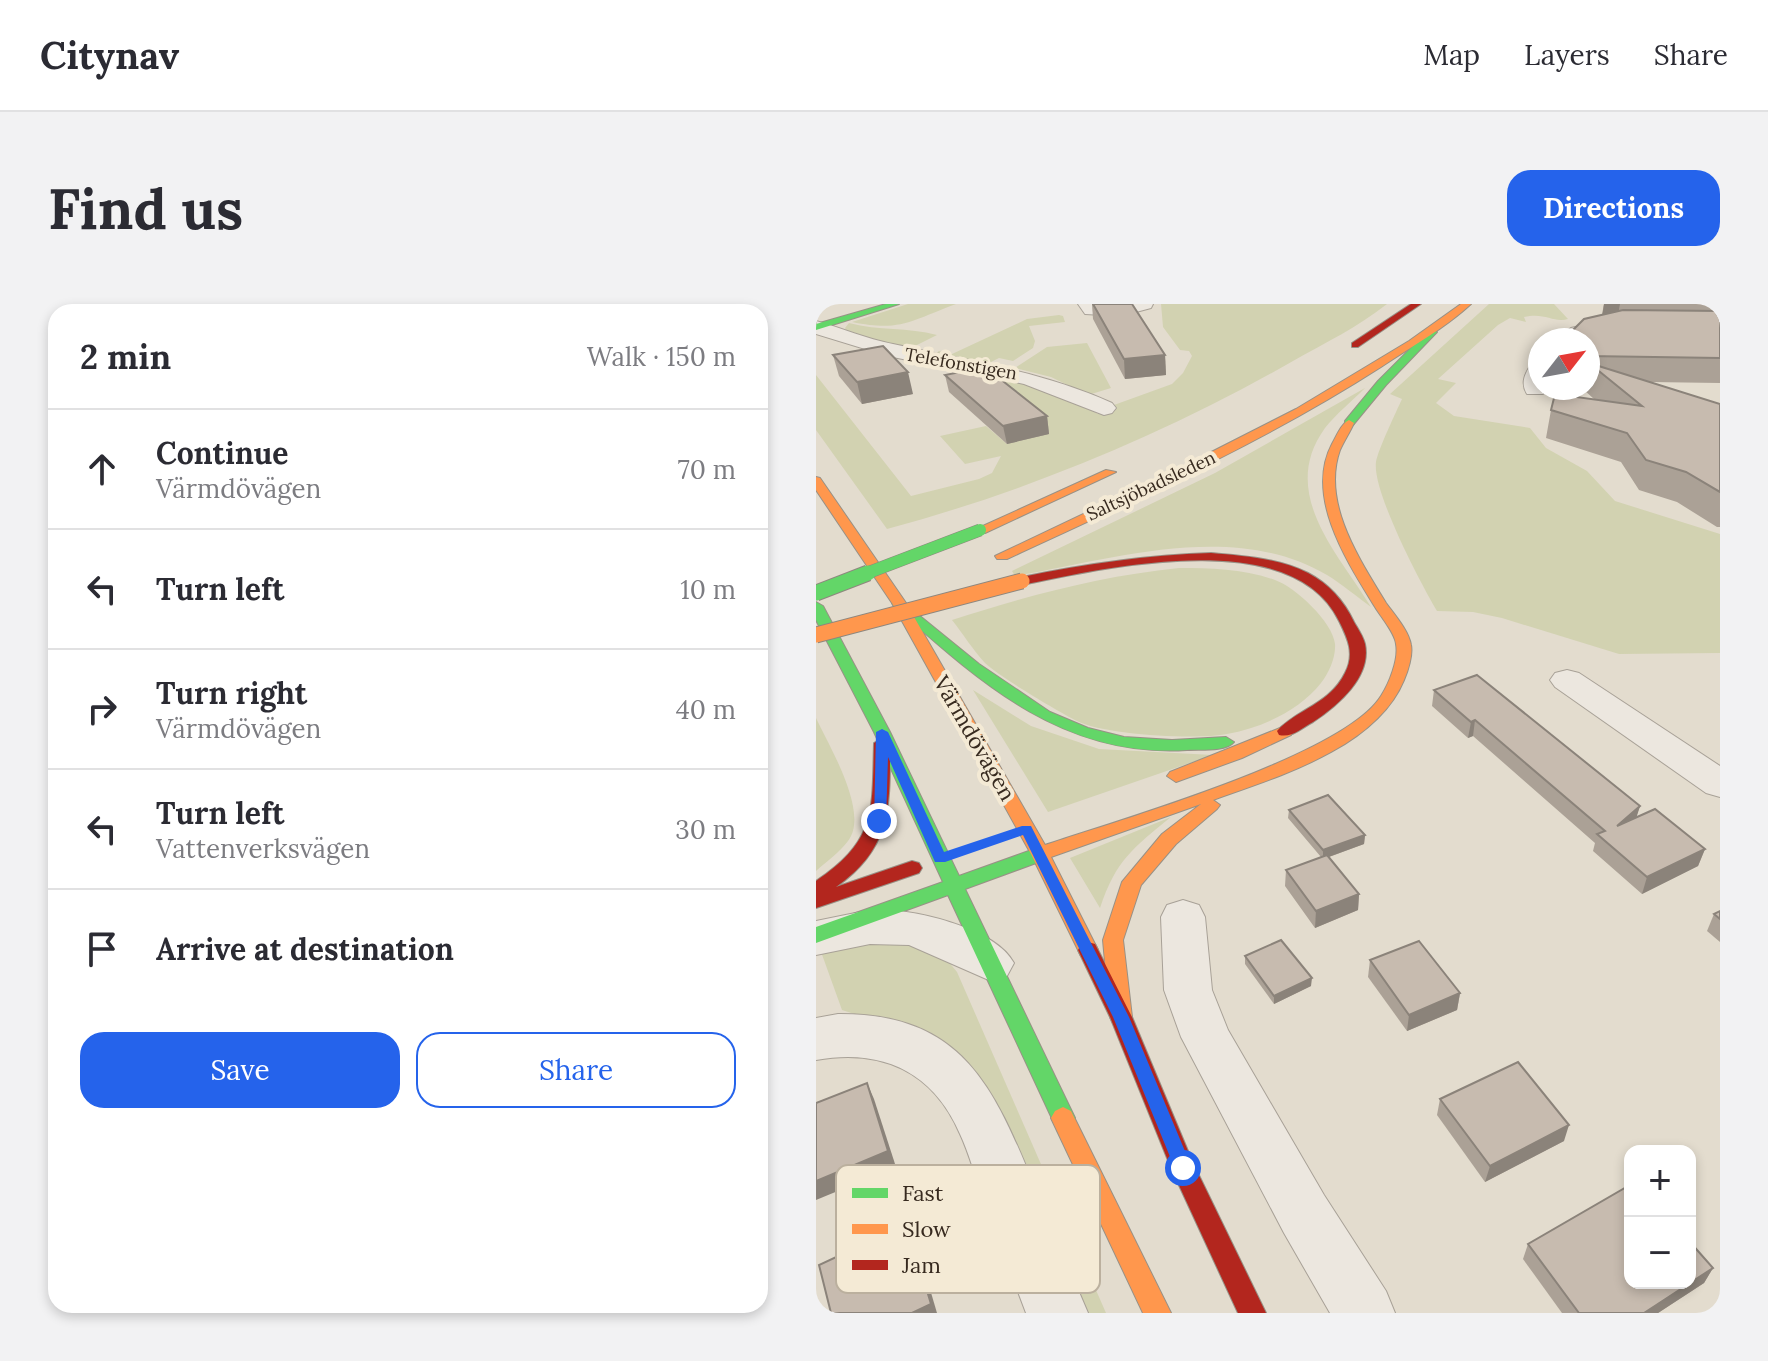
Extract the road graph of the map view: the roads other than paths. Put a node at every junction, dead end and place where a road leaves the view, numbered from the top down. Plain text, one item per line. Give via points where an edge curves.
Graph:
1 (873, 304) edge
2 (895, 304) edge
3 (1087, 304) edge
4 (1144, 304) edge
5 (1417, 304) edge
6 (1467, 304) edge
7 (816, 319) edge
8 (816, 327) edge
9 (1720, 327) edge
10 (1595, 328) edge
11 (1432, 332) junction
12 (1338, 356) dead end
13 (1104, 408) dead end
14 (1121, 467) dead end
15 (816, 481) edge
16 (976, 525) junction
17 (846, 555) dead end
18 (995, 558) dead end
19 (930, 585) dead end
20 (816, 593) edge
21 (899, 603) junction
22 (816, 606) edge
23 (816, 633) edge
24 (1567, 680) dead end
25 (882, 732) junction
26 (1283, 732) junction
27 (1161, 781) dead end
28 (1720, 784) edge
29 (1233, 786) junction
30 (1040, 854) junction
31 (947, 856) junction
32 (952, 886) junction
33 (816, 891) edge
34 (816, 901) edge
35 (1183, 917) dead end
36 (816, 936) edge
37 (991, 963) junction
38 (1121, 1017) junction
39 (816, 1039) edge
40 (997, 1165) edge
41 (1087, 1165) edge
42 (1100, 1193) edge
43 (1049, 1293) edge
44 (1057, 1313) edge
45 (1157, 1313) edge
46 (1252, 1313) edge
47 (1364, 1313) edge

1 - 7 main road
2 - 8 main road
3 - 4 street via 1092,310 1108,311
5 - 12 main road
6 - 11 main road, Saltsjöbadsleden
8 - 13 street, Telefonstigen via 872,348 1037,379
9 - 10 street
11 - 18 main road, Saltsjöbadsleden via 1213,457
11 - 29 main road via 1353,417 1327,463 1332,515 1404,644 1393,691 1380,710 1351,731 1307,757
14 - 16 main road, Saltsjöbadsleden
15 - 21 main road, Värmdövägen
16 - 17 main road
16 - 20 main road, Saltsjöbadsleden, bridge
19 - 23 main road
21 - 26 main road via 1021,704 1091,735 1177,748
21 - 30 main road, Värmdövägen
22 - 25 main road
23 - 26 main road, bridge via 1084,568 1168,557 1229,557 1293,572 1320,588 1353,625 1358,648 1354,673 1341,695
24 - 28 street
25 - 31 main road
25 - 33 main road via 879,821 870,844
26 - 27 main road
29 - 30 main road
29 - 38 main road via 1169,839 1132,882 1113,940
30 - 32 main road
30 - 38 main road, Värmdövägen
31 - 32 main road
31 - 34 main road
32 - 36 main road
32 - 37 main road
35 - 47 street via 1188,990 1206,1037
36 - 37 street via 878,926 915,930 939,935
37 - 41 main road
38 - 46 main road, Värmdövägen via 1183,1168
39 - 40 street via 836,1034 895,1041 942,1068 971,1102
42 - 45 main road
43 - 44 street

